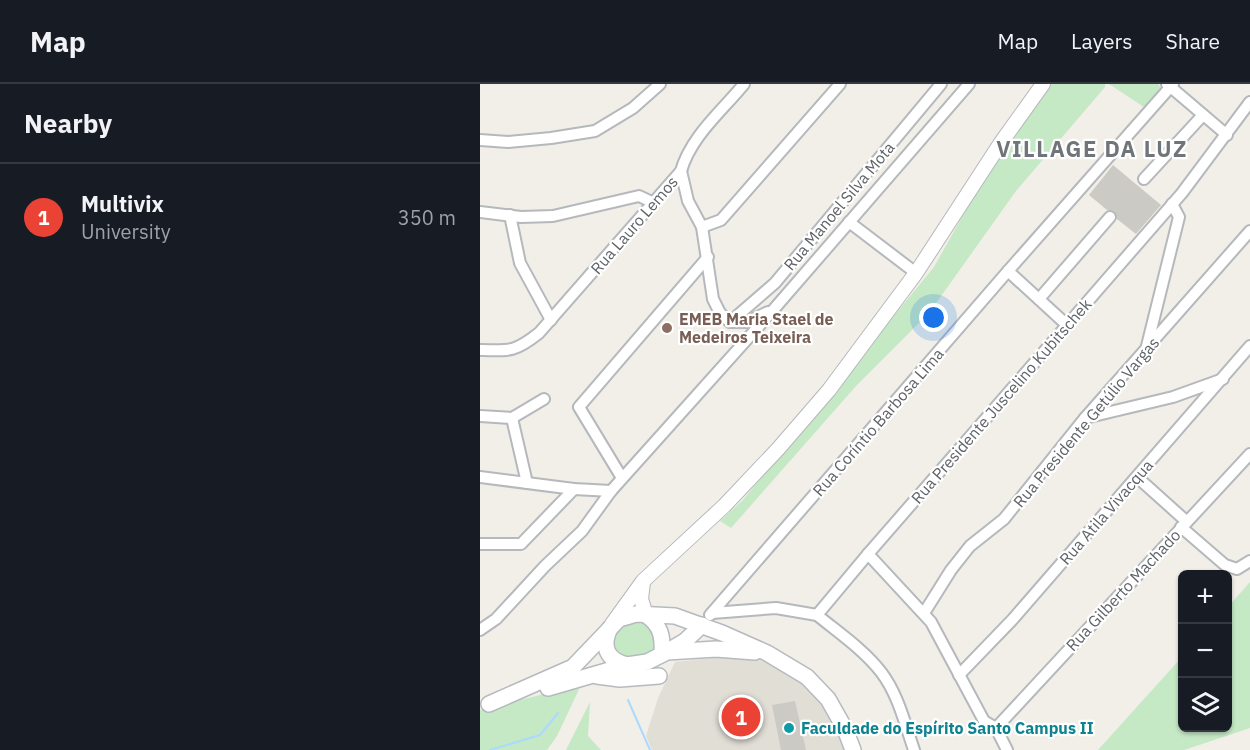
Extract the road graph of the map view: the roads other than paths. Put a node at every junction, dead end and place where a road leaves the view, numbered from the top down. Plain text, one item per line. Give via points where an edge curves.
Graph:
1 (660, 84) edge
2 (744, 84) edge
3 (840, 84) edge
4 (941, 84) edge
5 (969, 84) edge
6 (1043, 84) edge
7 (1170, 85) edge
8 (1250, 102) edge
9 (1203, 115) junction
10 (1227, 135) junction
11 (480, 140) edge
12 (681, 171) junction
13 (1144, 179) dead end
14 (654, 203) junction
15 (1172, 204) junction
16 (480, 212) edge
17 (510, 215) junction
18 (1110, 217) dead end
19 (849, 222) junction
20 (702, 227) junction
21 (1250, 231) edge
22 (708, 257) junction
23 (1008, 271) junction
24 (916, 273) junction
25 (1039, 299) junction
26 (774, 309) junction
27 (551, 320) junction
28 (730, 322) junction
29 (1068, 325) junction
30 (1250, 346) edge
31 (480, 350) edge
32 (1146, 350) junction
33 (1223, 379) junction
34 (544, 399) dead end
35 (480, 416) edge
36 (512, 418) junction
37 (1085, 418) junction
38 (1250, 454) edge
39 (480, 477) edge
40 (1137, 477) junction
41 (622, 478) junction
42 (527, 483) junction
43 (574, 489) junction
44 (611, 491) junction
45 (1183, 524) junction
46 (480, 544) edge
47 (868, 554) junction
48 (1250, 561) edge
49 (643, 581) junction
50 (924, 613) junction
51 (646, 615) junction
52 (817, 615) junction
53 (707, 619) junction
54 (611, 625) junction
55 (480, 630) edge
56 (664, 653) junction
57 (767, 653) junction
58 (627, 665) junction
59 (591, 675) junction
60 (959, 675) junction
61 (659, 676) dead end
62 (484, 705) edge
63 (996, 728) junction
64 (853, 750) edge
65 (914, 750) edge
66 (1007, 750) edge

1 - 11 street via 633,108 595,131 508,142
2 - 12 street, Rua Lauro Lemos via 694,142
3 - 20 street via 721,219
4 - 28 street, Rua Manoel Silva Mota via 776,283
5 - 19 street
6 - 24 street
7 - 9 street
7 - 23 street, Rua Coríntio Barbosa Lima
8 - 10 street, Rua Presidente Juscelino Kubitschek
9 - 10 street
9 - 13 street
10 - 15 street, Rua Presidente Juscelino Kubitschek
12 - 14 street, Rua Lauro Lemos
12 - 20 street via 688,201
14 - 17 street via 639,196 553,216
14 - 27 street, Rua Lauro Lemos
15 - 29 street, Rua Presidente Juscelino Kubitschek
15 - 32 street via 1179,217
16 - 17 street
17 - 27 street via 520,263
18 - 25 street
19 - 24 street
19 - 26 street
20 - 22 street
21 - 32 street, Rua Presidente Getúlio Vargas
22 - 28 street via 713,299
22 - 41 street via 579,407
23 - 25 street
23 - 53 street, Rua Coríntio Barbosa Lima
24 - 49 street via 829,390 778,449 724,506
25 - 29 street
26 - 28 street via 747,322
26 - 41 street
27 - 31 street, Rua Lauro Lemos via 520,348
29 - 47 street, Rua Presidente Juscelino Kubitschek
30 - 33 street, Rua Atila Vivacqua
32 - 37 street, Rua Presidente Getúlio Vargas
33 - 37 street via 1173,397
33 - 40 street, Rua Atila Vivacqua
34 - 36 street
35 - 36 street
36 - 42 street
37 - 50 street, Rua Presidente Getúlio Vargas via 1004,519 970,546
38 - 45 street, Rua Gilberto Machado
39 - 42 street
40 - 45 street
40 - 60 street, Rua Atila Vivacqua
41 - 44 street
42 - 43 street
43 - 44 street
43 - 46 street via 521,544
44 - 55 street via 582,531 496,619
45 - 48 street via 1225,566 1237,569
45 - 63 street, Rua Gilberto Machado
47 - 50 street
47 - 52 street, Rua Presidente Juscelino Kubitschek
49 - 51 street via 641,598
49 - 54 street
50 - 60 street
51 - 53 main road
51 - 54 main road via 628,616
51 - 56 main road via 661,631
52 - 53 street via 776,608
52 - 65 street via 882,673 896,698
53 - 56 main road
53 - 57 main road
54 - 58 main road via 605,642 608,653 614,661
54 - 62 main road via 573,667
56 - 57 main road via 716,649
56 - 58 main road via 647,662
57 - 64 main road via 807,677 828,699
58 - 59 main road
59 - 61 main road via 620,679
59 - 62 main road
60 - 63 street via 984,721
63 - 66 street

